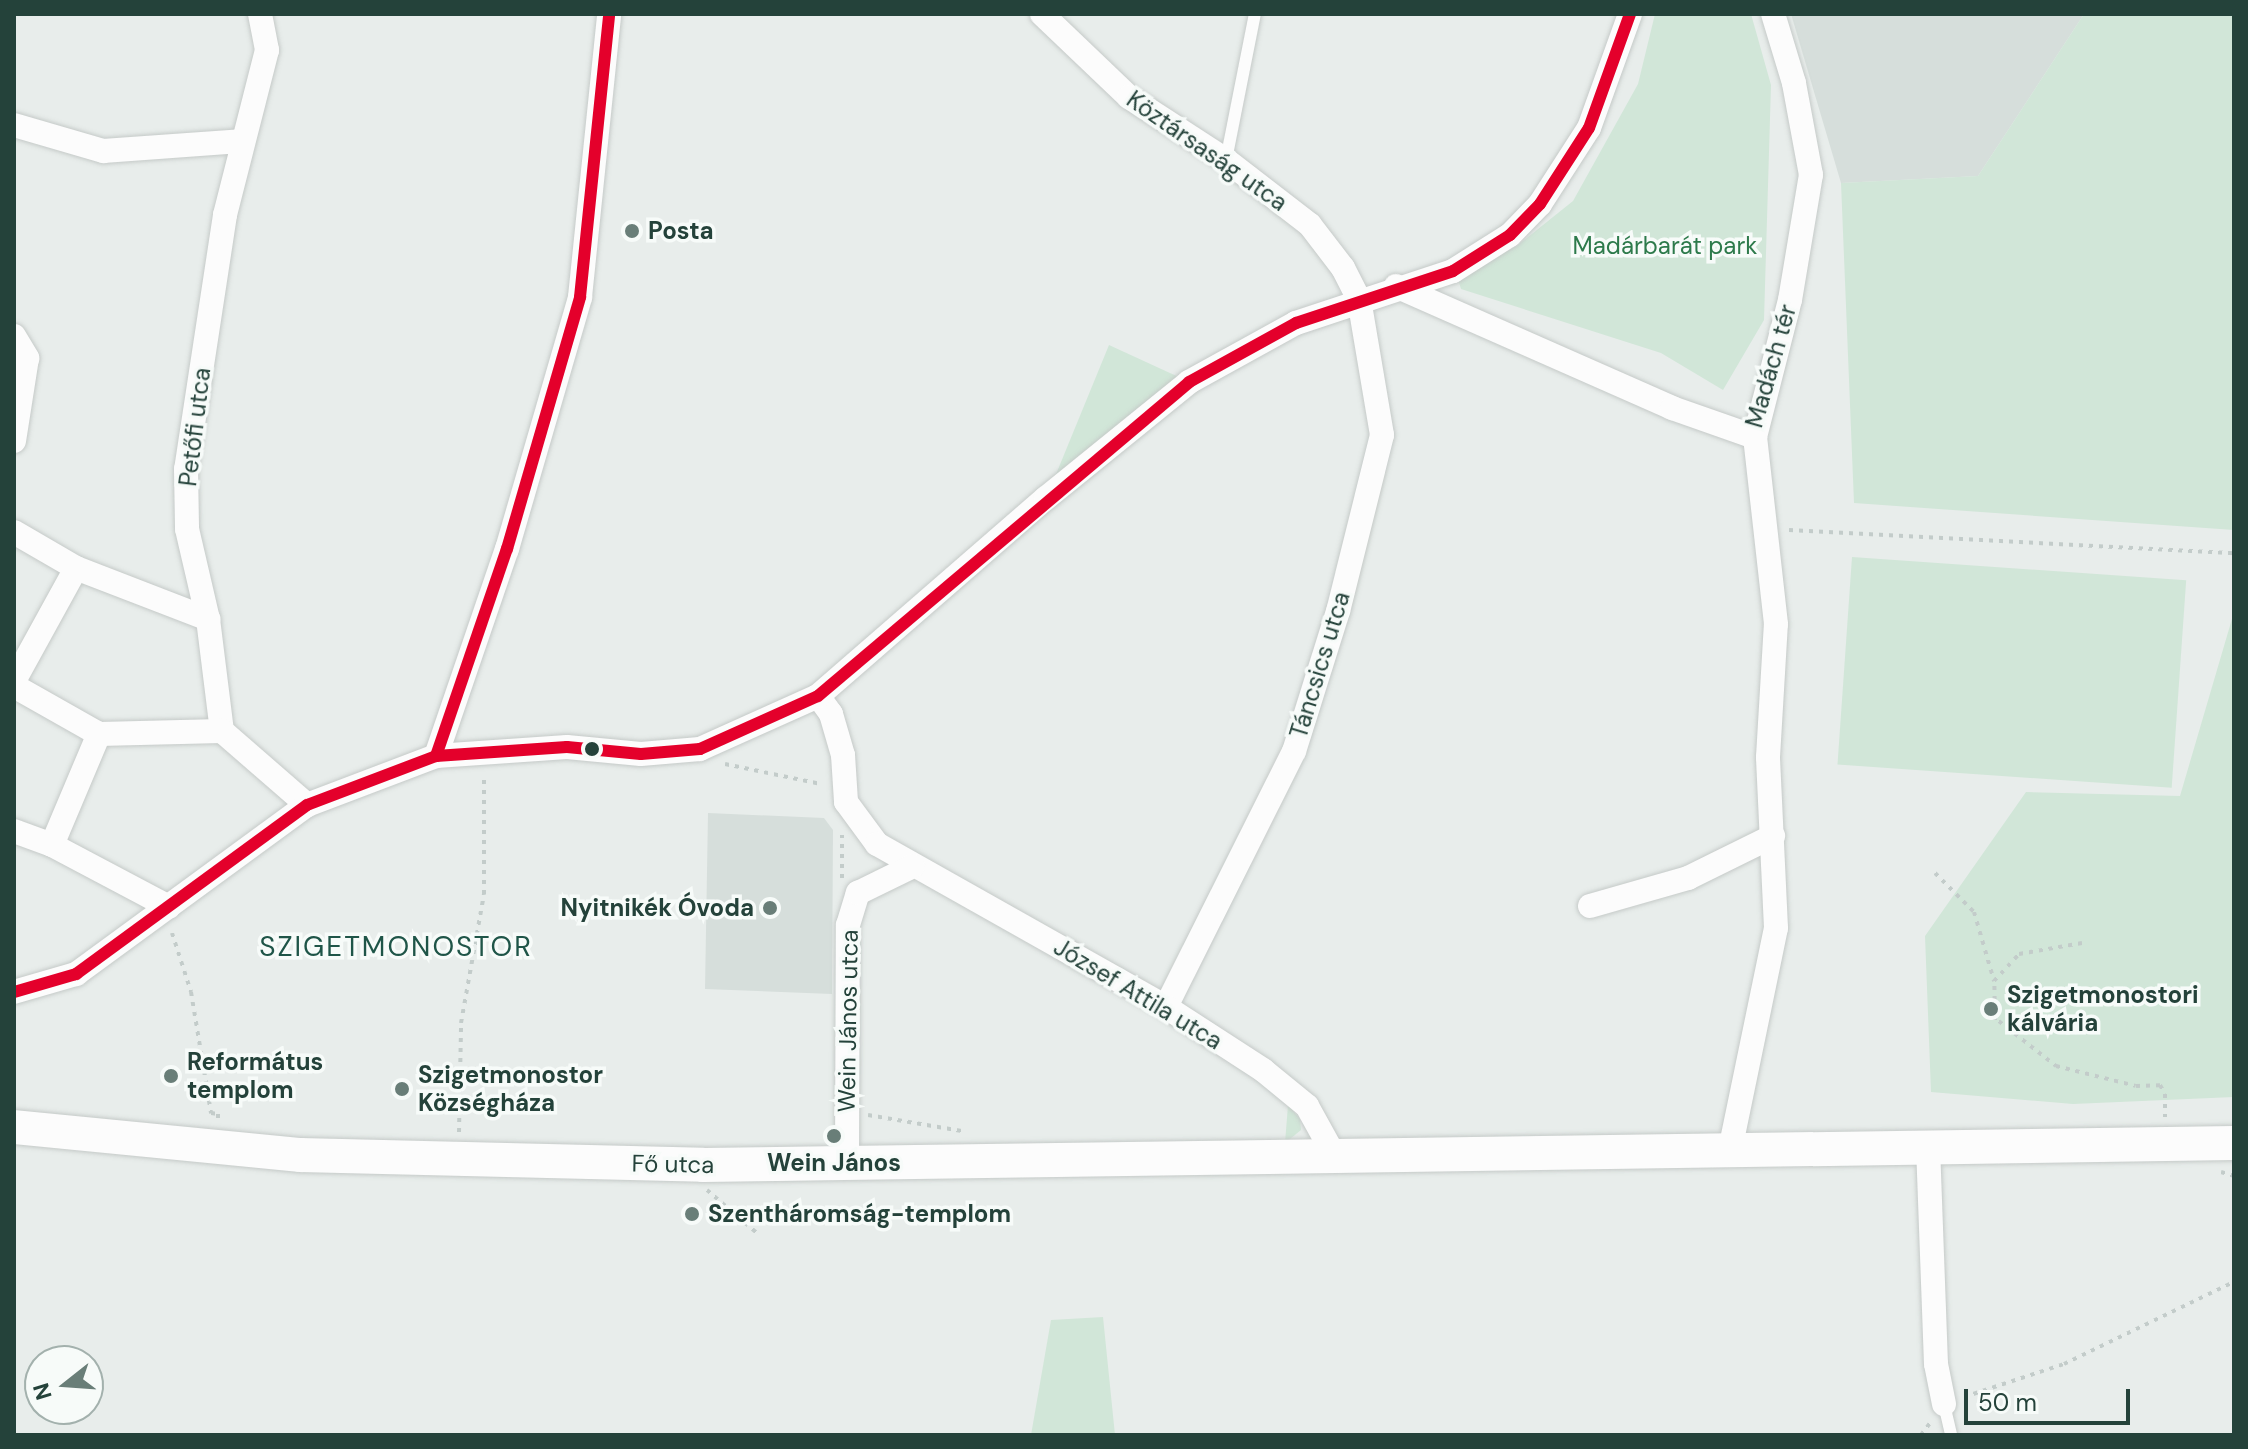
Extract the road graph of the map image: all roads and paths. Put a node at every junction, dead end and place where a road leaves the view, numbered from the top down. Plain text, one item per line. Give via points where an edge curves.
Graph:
1 (260, 14) edge
2 (609, 14) edge
3 (1042, 14) edge
4 (1255, 14) edge
5 (1630, 14) edge
6 (1773, 14) edge
7 (14, 125) edge
8 (241, 141) junction
9 (1226, 160) junction
10 (1396, 286) junction
11 (1359, 299) junction
12 (14, 336) edge
13 (1755, 437) junction
14 (14, 441) edge
15 (1768, 530) junction
16 (14, 532) edge
17 (2234, 553) edge
18 (76, 568) junction
19 (208, 619) junction
20 (14, 683) edge
21 (818, 696) junction
22 (222, 731) junction
23 (99, 734) junction
24 (700, 749) junction
25 (484, 755) junction
26 (436, 756) junction
27 (825, 792) dead end
28 (307, 805) junction
29 (14, 831) edge
30 (1773, 836) junction
31 (52, 845) junction
32 (913, 866) junction
33 (1935, 873) dead end
34 (1590, 906) dead end
35 (169, 907) junction
36 (2082, 943) dead end
37 (1994, 981) junction
38 (14, 992) edge
39 (1166, 1007) junction
40 (1991, 1015) dead end
41 (1995, 1023) junction
42 (846, 1111) junction
43 (14, 1127) edge
44 (968, 1132) dead end
45 (2234, 1143) edge
46 (2165, 1144) junction
47 (1928, 1146) junction
48 (217, 1150) junction
49 (1730, 1150) junction
50 (1334, 1155) junction
51 (458, 1162) junction
52 (847, 1164) junction
53 (703, 1165) junction
54 (758, 1234) dead end
55 (2234, 1282) edge
56 (1944, 1404) junction
57 (1951, 1435) edge

1 - 8 street, Petőfi utca via 267,50
2 - 26 street via 580,297 507,549
3 - 9 street, Köztársaság utca via 1129,97
4 - 9 lane
5 - 10 street via 1589,128 1540,204 1510,235 1453,271
6 - 13 street, Madách tér via 1794,83 1811,175 1790,300
7 - 8 street via 103,151
8 - 19 street, Petőfi utca via 186,469 187,529
9 - 11 street, Köztársaság utca via 1310,225
10 - 11 street
10 - 13 street, Madách tér via 1672,408
11 - 21 street via 1296,323 1189,382
11 - 39 street, Táncsics utca via 1382,435 1338,611 1294,751
12 - 14 street via 27,358
13 - 15 street
15 - 17 path
15 - 30 street via 1776,624 1768,757
16 - 18 street
18 - 19 street
18 - 20 street
19 - 22 street, Petőfi utca
20 - 23 street
21 - 24 street
21 - 32 street, József Attila utca via 831,714 843,755 846,802 856,822 877,844
22 - 23 street
22 - 28 street
23 - 31 street
24 - 25 street via 641,754 567,747
24 - 27 path via 718,763 819,780
25 - 26 street
25 - 51 path via 484,894 461,1023
26 - 28 street
28 - 35 street
29 - 31 street
30 - 34 street via 1688,878
30 - 49 street via 1776,928
31 - 35 street
32 - 39 street, József Attila utca
32 - 42 street, Wein János utca via 858,893 848,925
33 - 37 path via 1974,912
35 - 38 street via 76,974
35 - 48 path via 169,925 191,992 211,1113 218,1114
36 - 37 path via 2019,954
37 - 41 path
39 - 50 street, József Attila utca via 1307,1106
40 - 41 path
41 - 46 path via 2056,1066 2136,1086 2160,1085 2165,1094
42 - 44 path
42 - 52 street, Wein János utca
43 - 48 main road, Fő utca
45 - 46 main road, Fő utca
46 - 47 main road, Fő utca
47 - 49 main road, Fő utca
47 - 56 street via 1936,1364
48 - 51 main road, Fő utca
49 - 50 main road, Fő utca
50 - 52 main road, Fő utca
51 - 53 main road, Fő utca
52 - 53 main road, Fő utca
53 - 54 path via 710,1198 726,1201
55 - 56 path via 2064,1364
56 - 57 lane

